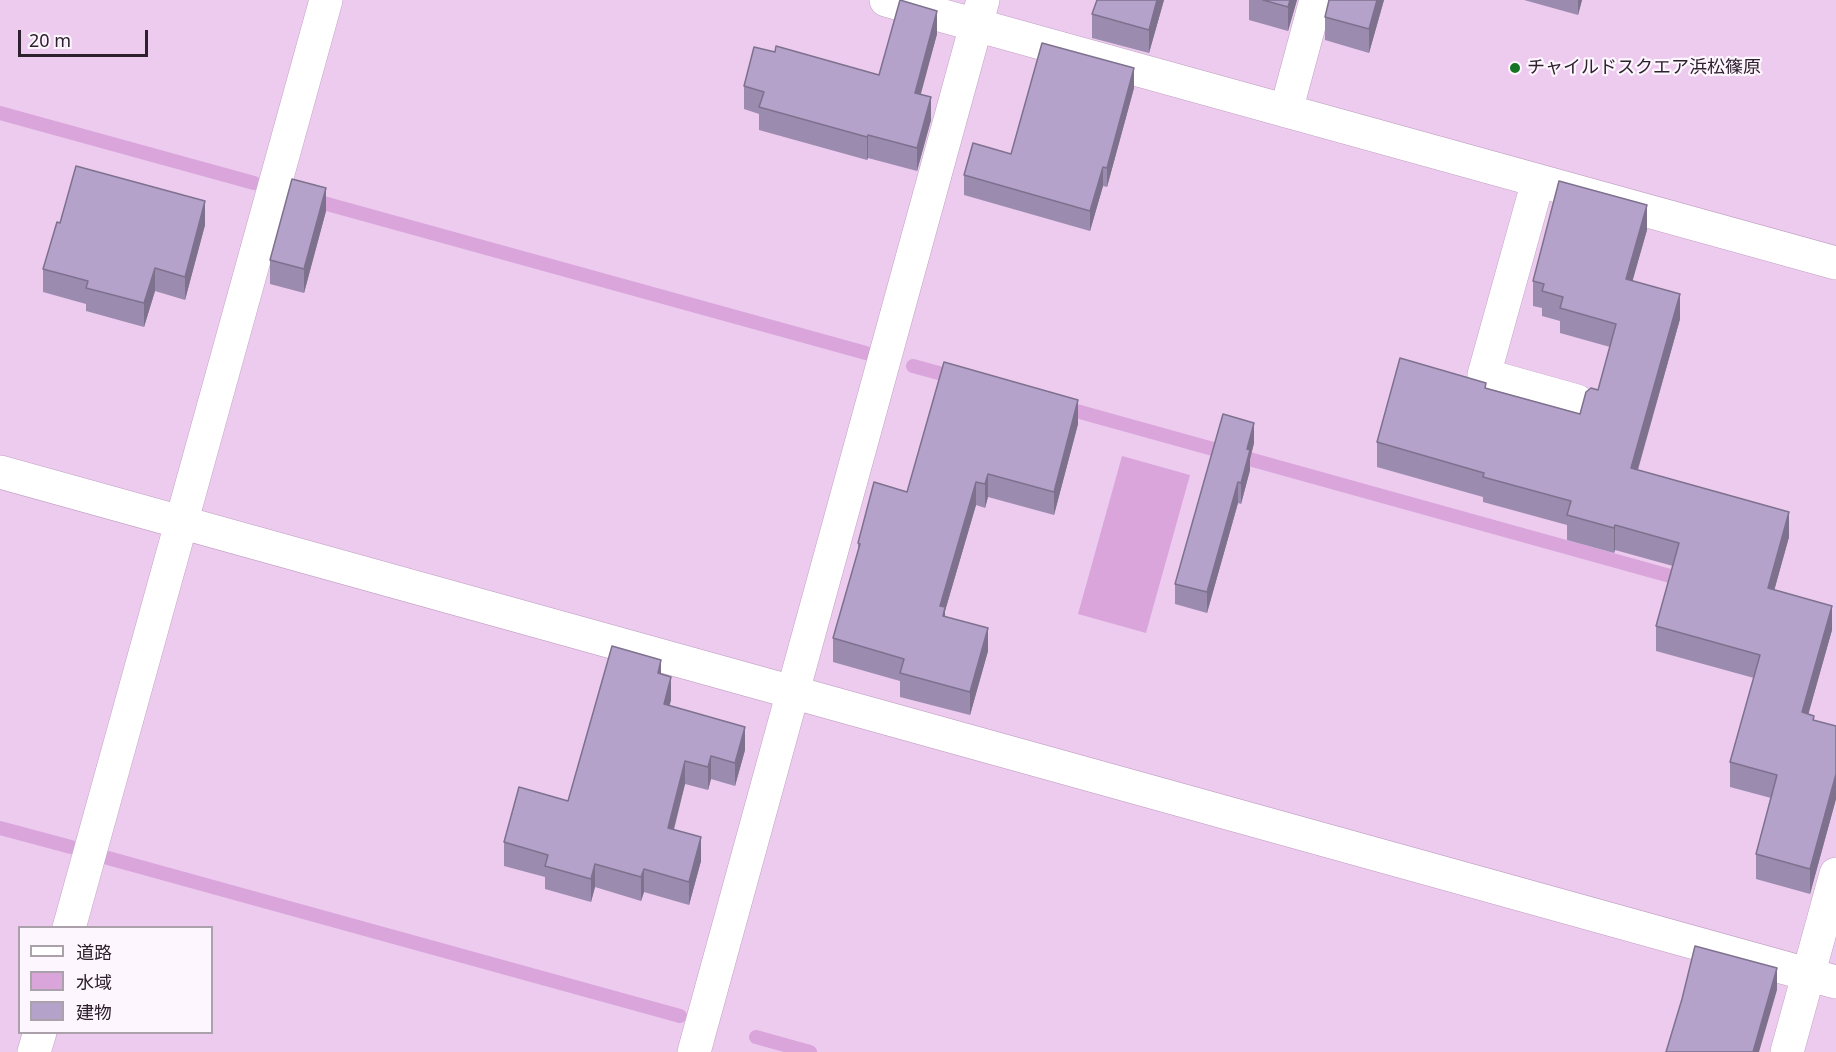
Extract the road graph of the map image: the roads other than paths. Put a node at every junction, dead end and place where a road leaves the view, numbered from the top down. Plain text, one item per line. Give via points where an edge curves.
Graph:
1 (326, 0) edge
2 (886, 0) edge
3 (1316, 0) edge
4 (979, 12) edge
5 (1286, 111) junction
6 (1538, 181) junction
7 (1836, 263) edge
8 (1577, 401) dead end
9 (0, 472) edge
10 (181, 522) junction
11 (792, 693) junction
12 (1836, 874) edge
13 (69, 926) edge
14 (1822, 978) edge
15 (39, 1034) edge
16 (34, 1052) edge
17 (694, 1052) edge
18 (1787, 1052) edge

1 - 10 street
2 - 4 street
3 - 5 street
4 - 5 street
4 - 11 street
5 - 6 street
6 - 7 street
6 - 8 street via 1484,375
9 - 10 street
10 - 11 street
10 - 13 street
11 - 14 street
11 - 17 street
12 - 14 street
14 - 18 street
15 - 16 street

